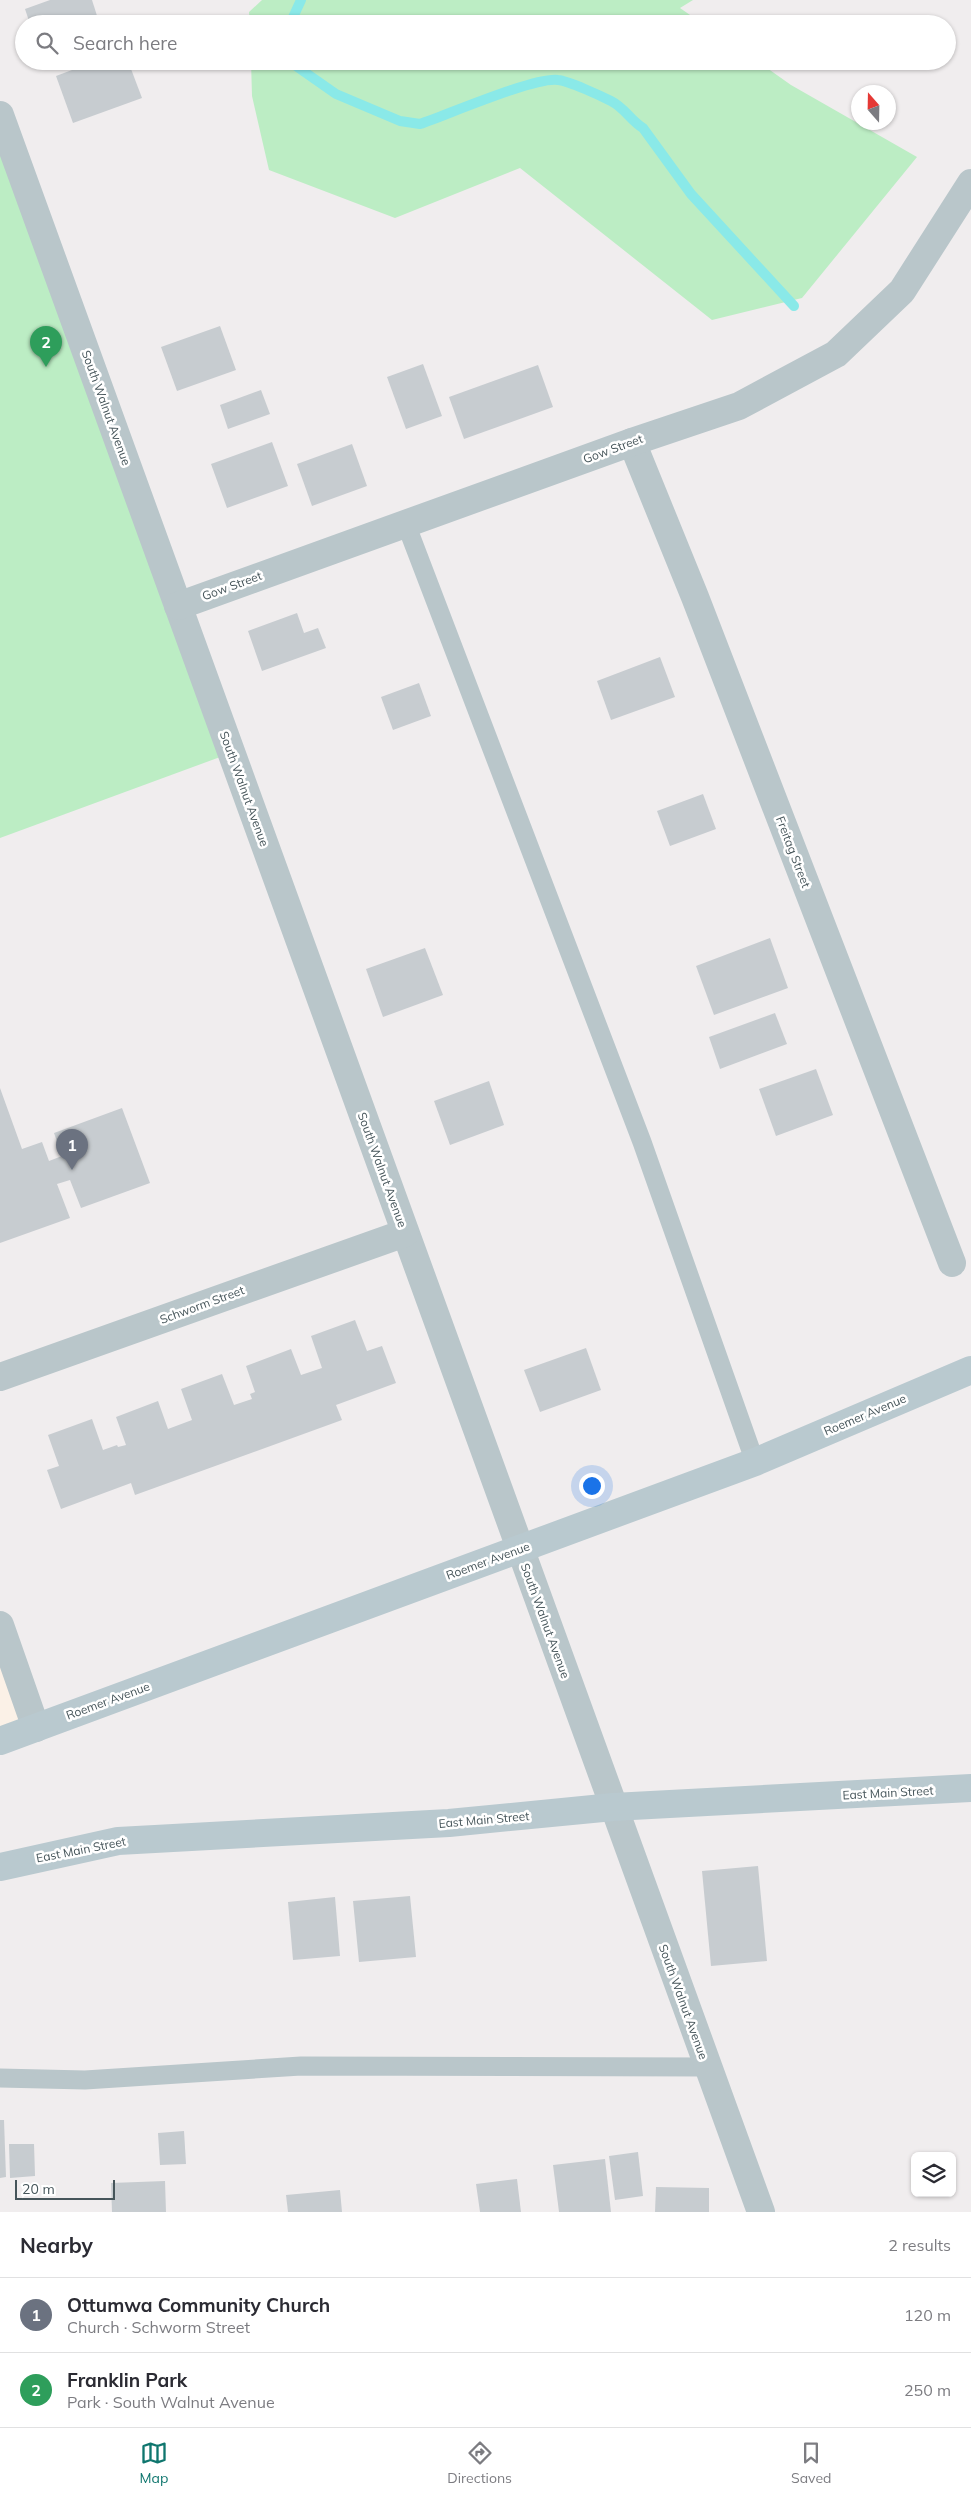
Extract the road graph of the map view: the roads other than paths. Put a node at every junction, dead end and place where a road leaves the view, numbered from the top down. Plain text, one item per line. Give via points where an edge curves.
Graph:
1 (1, 123) edge
2 (971, 183) edge
3 (632, 442) junction
4 (406, 524) junction
5 (178, 606) junction
6 (405, 1233) junction
7 (952, 1263) dead end
8 (971, 1370) edge
9 (0, 1377) edge
10 (755, 1462) junction
11 (519, 1549) junction
12 (0, 1625) edge
13 (36, 1728) junction
14 (0, 1741) edge
15 (971, 1788) edge
16 (613, 1807) junction
17 (0, 1867) edge
18 (707, 2067) junction
19 (0, 2078) edge
20 (761, 2212) edge

1 - 5 street, South Walnut Avenue
2 - 3 street, Gow Street via 902,291 836,354 739,406
3 - 4 street, Gow Street
3 - 7 street, Freitag Street
4 - 5 street, Gow Street
4 - 10 lane via 642,1142
5 - 6 street, South Walnut Avenue
6 - 9 street, Schworm Street
6 - 11 street, South Walnut Avenue
8 - 10 main road, Roemer Avenue
10 - 11 main road, Roemer Avenue
11 - 13 main road, Roemer Avenue
11 - 16 street, South Walnut Avenue
12 - 13 street
13 - 14 main road, Roemer Avenue
15 - 16 main road, East Main Street
16 - 17 main road, East Main Street via 449,1824 118,1841
16 - 18 street, South Walnut Avenue
18 - 19 lane via 301,2066 85,2080
18 - 20 street, South Walnut Avenue

